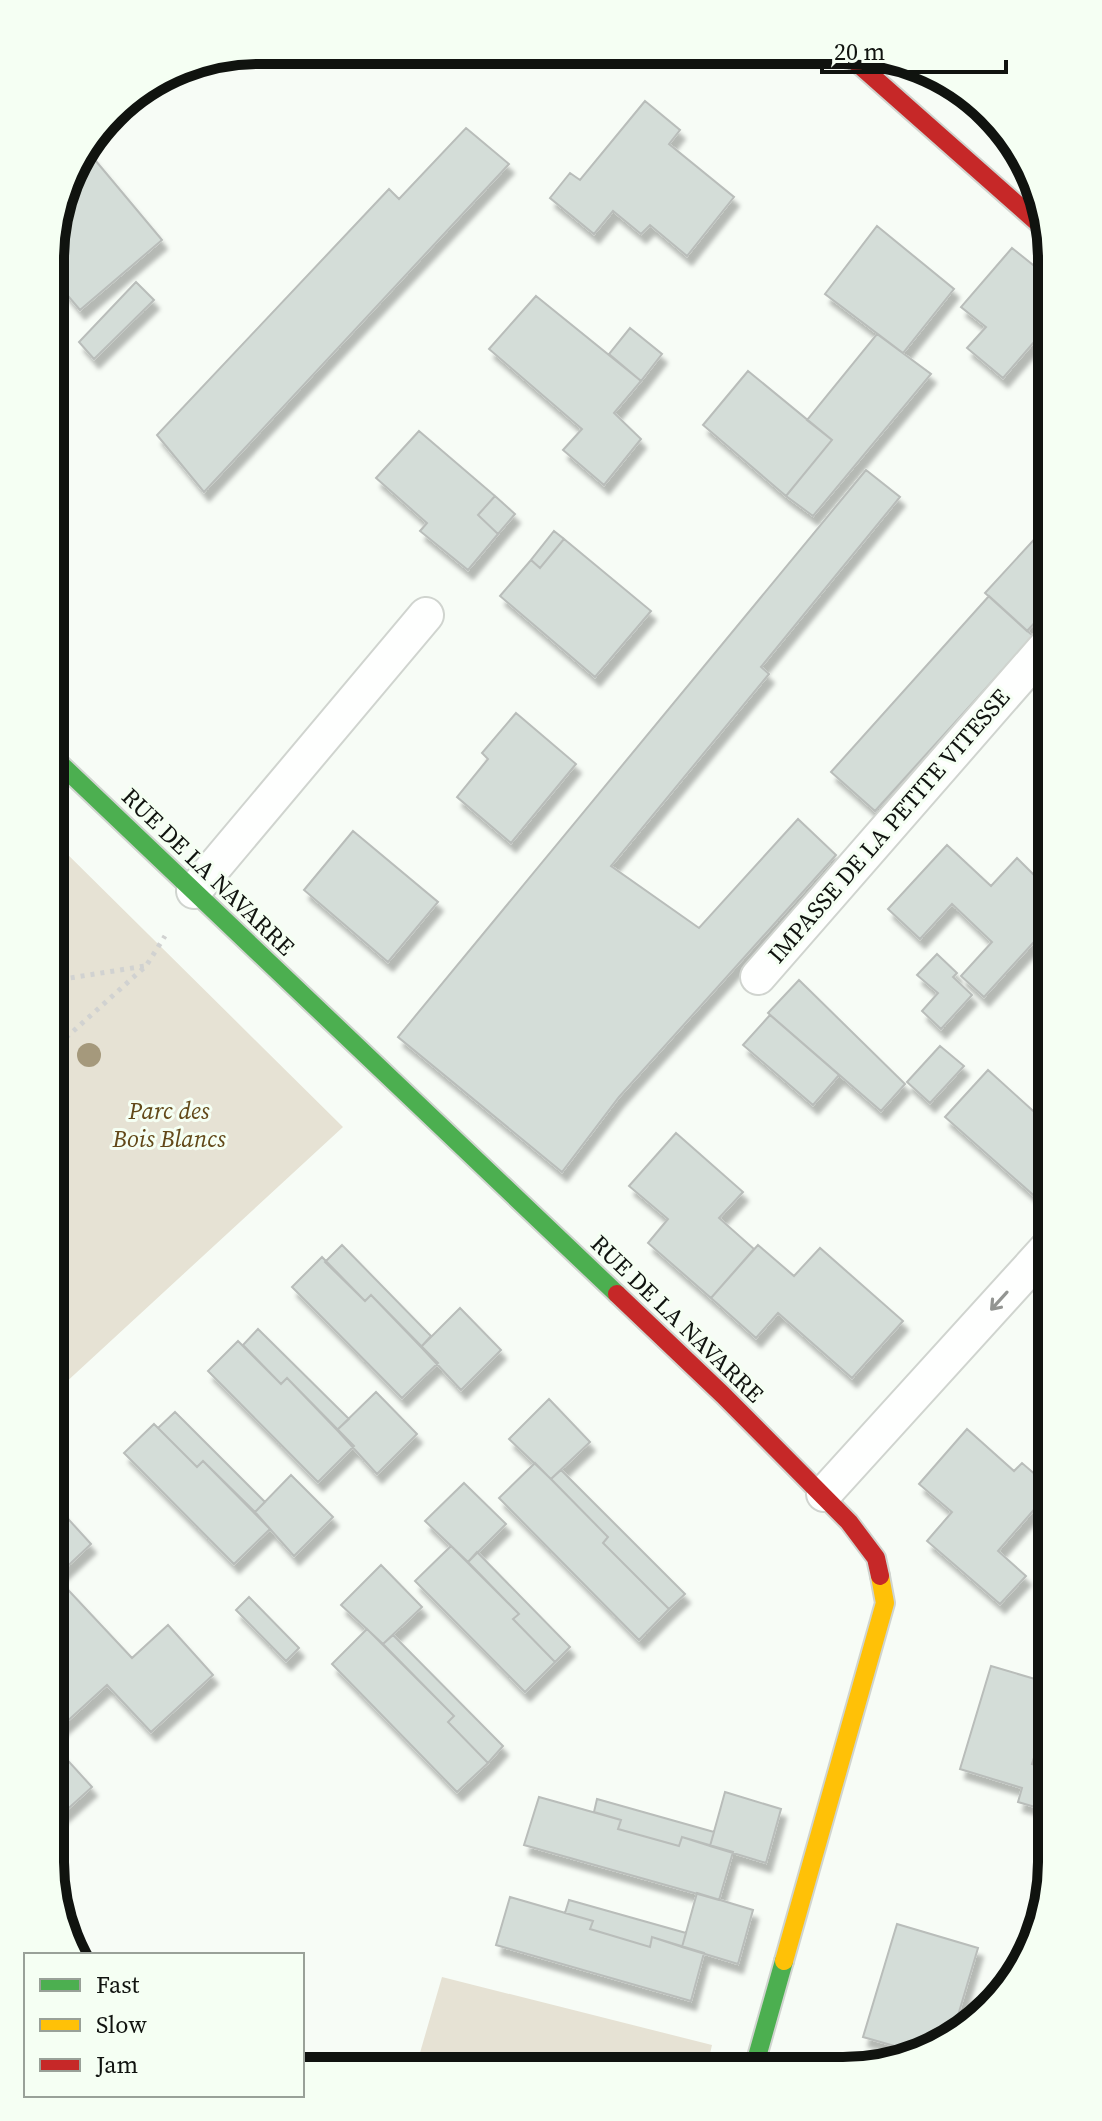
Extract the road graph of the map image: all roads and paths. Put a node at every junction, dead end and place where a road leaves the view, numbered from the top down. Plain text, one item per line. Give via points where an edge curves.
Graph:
1 (859, 64) edge
2 (1033, 219) edge
3 (426, 615) dead end
4 (1038, 656) edge
5 (64, 767) edge
6 (194, 891) junction
7 (146, 966) junction
8 (758, 977) dead end
9 (64, 979) edge
10 (64, 1039) edge
11 (1038, 1258) edge
12 (824, 1494) junction
13 (757, 2057) edge

1 - 2 street
3 - 6 lane
4 - 8 lane, IMPASSE DE LA PETITE VITESSE
5 - 6 street, RUE DE LA NAVARRE
6 - 7 path
6 - 12 street, RUE DE LA NAVARRE
7 - 9 path
7 - 10 path
11 -> 12 lane
12 - 13 street, RUE DE LA NAVARRE via 876,1558 885,1603

